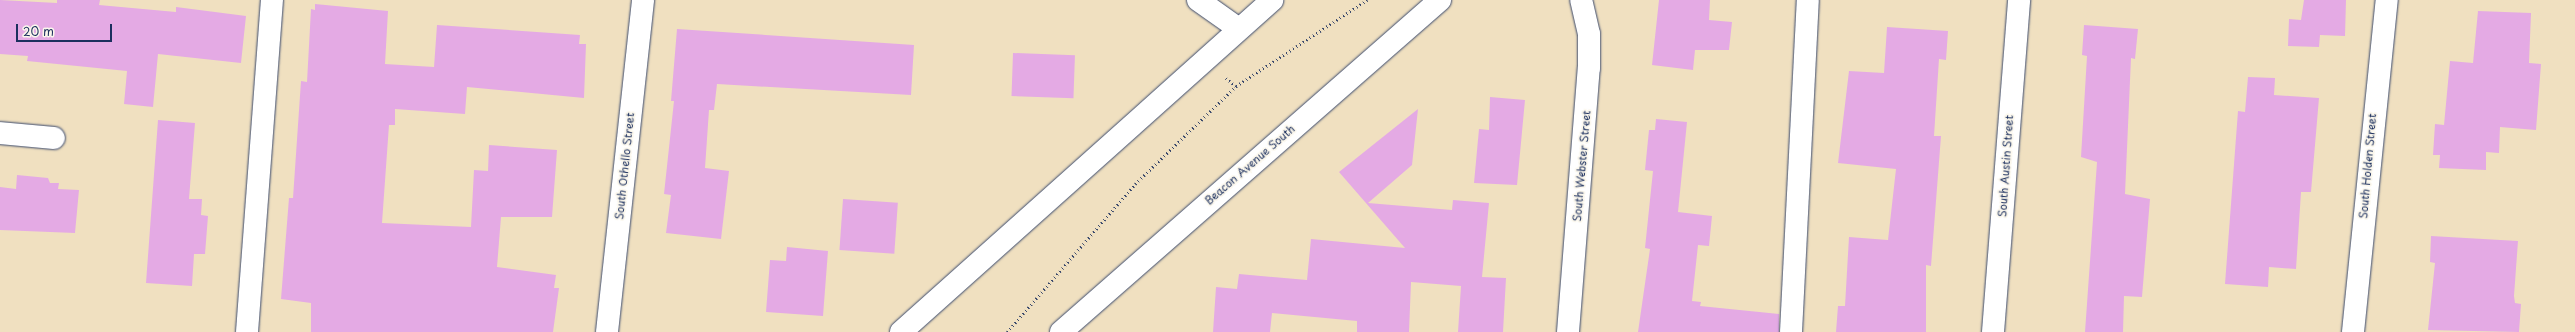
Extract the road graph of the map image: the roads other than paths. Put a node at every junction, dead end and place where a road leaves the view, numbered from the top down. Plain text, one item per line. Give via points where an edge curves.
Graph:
1 (272, 0) edge
2 (643, 0) edge
3 (1198, 0) edge
4 (1272, 0) edge
5 (1440, 0) edge
6 (1581, 0) edge
7 (1808, 0) edge
8 (2019, 0) edge
9 (2387, 0) edge
10 (1239, 29) junction
11 (0, 133) edge
12 (54, 138) dead end
13 (248, 332) edge
14 (608, 332) edge
15 (901, 332) edge
16 (1061, 332) edge
17 (1568, 332) edge
18 (1791, 332) edge
19 (1993, 332) edge
20 (2353, 332) edge

1 - 13 street
2 - 14 street, South Othello Street
3 - 10 street
4 - 10 street
5 - 16 street, Beacon Avenue South
6 - 17 street, South Webster Street via 1589,34 1589,68
7 - 18 street
8 - 19 street, South Austin Street
9 - 20 street, South Holden Street
10 - 15 street
11 - 12 street

